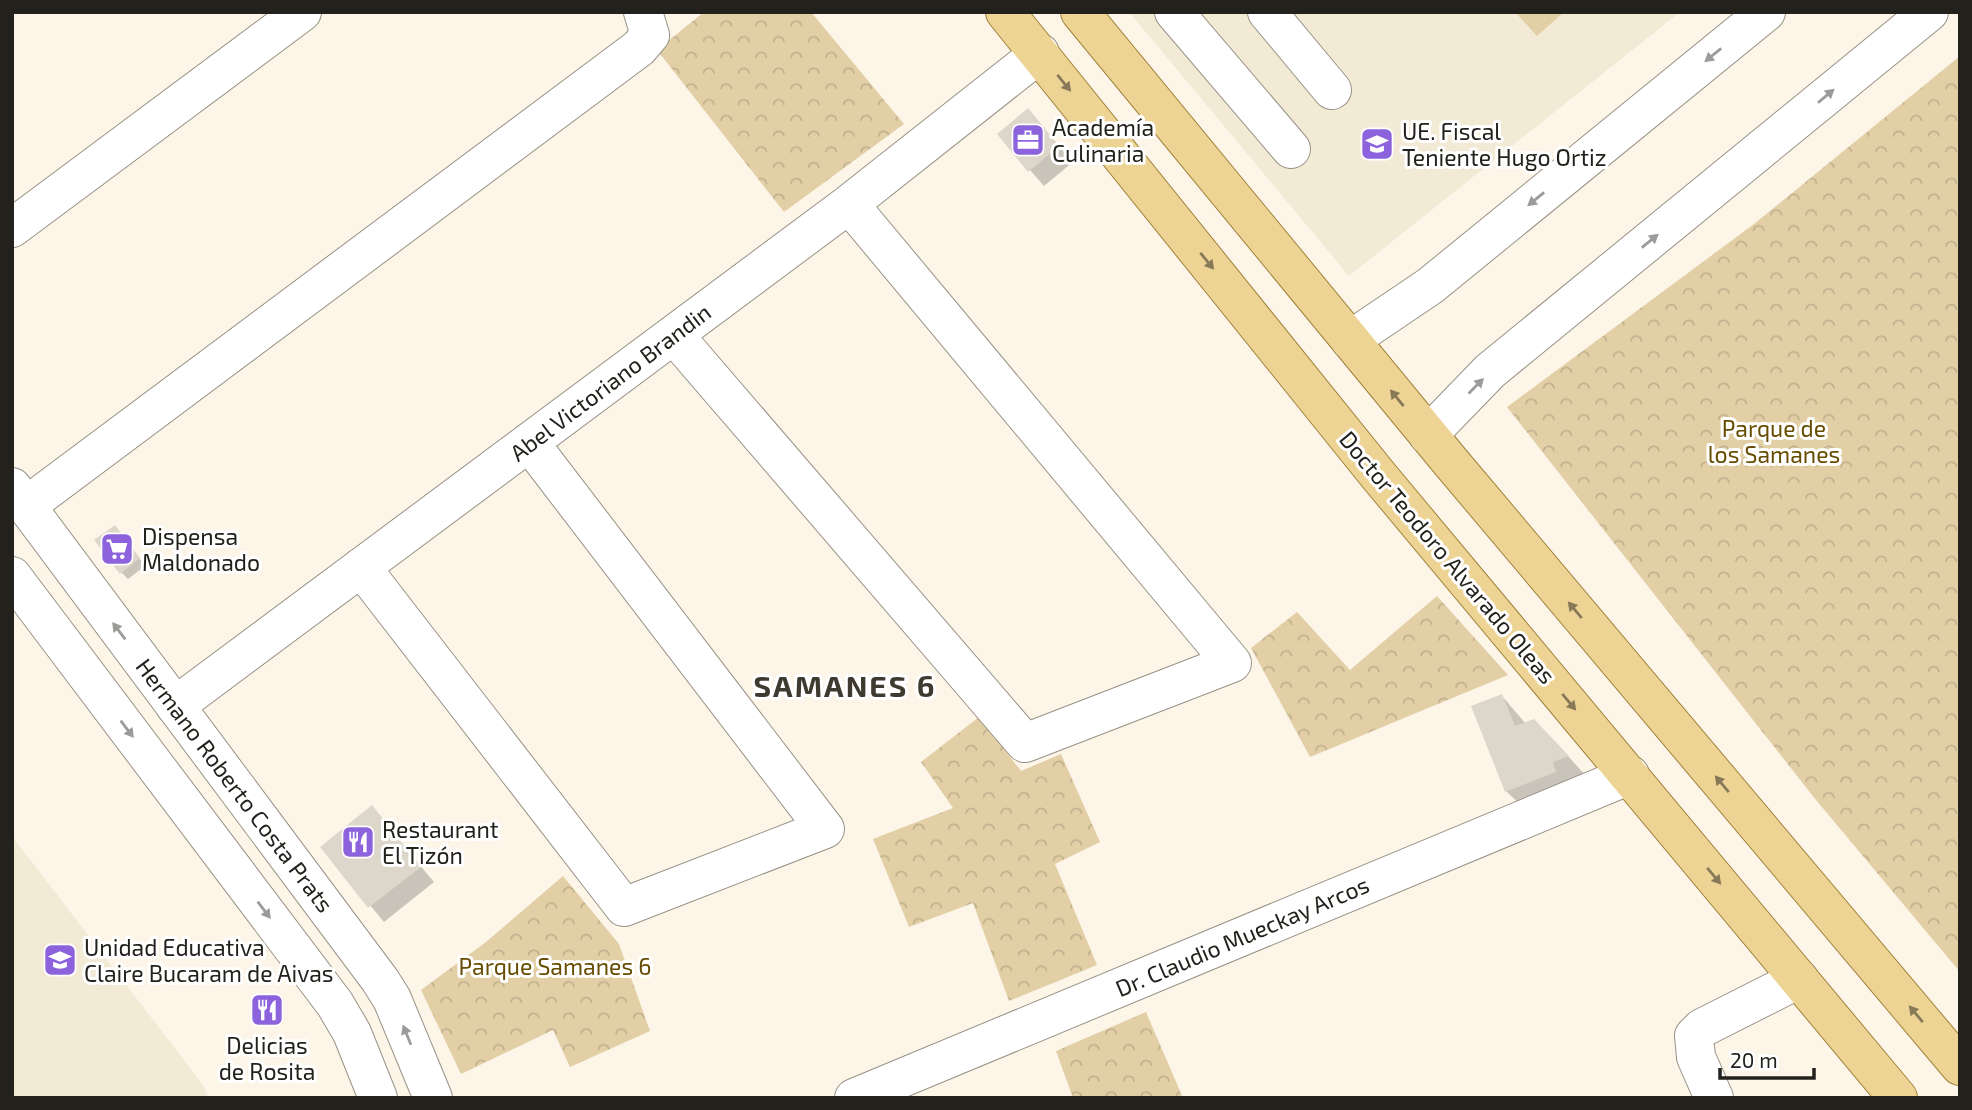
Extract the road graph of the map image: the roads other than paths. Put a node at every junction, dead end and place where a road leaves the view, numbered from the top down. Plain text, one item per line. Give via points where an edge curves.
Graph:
1 (302, 12) edge
2 (643, 12) edge
3 (1005, 12) edge
4 (1080, 12) edge
5 (1174, 12) edge
6 (1267, 12) edge
7 (1766, 12) edge
8 (1928, 12) edge
9 (1040, 53) junction
10 (1332, 90) dead end
11 (1291, 149) dead end
12 (849, 204) junction
13 (12, 228) edge
14 (674, 335) junction
15 (1350, 340) junction
16 (1428, 435) junction
17 (529, 442) junction
18 (19, 496) edge
19 (361, 567) junction
20 (16, 588) edge
21 (175, 706) junction
22 (1630, 775) junction
23 (1799, 979) junction
24 (1960, 1066) edge
25 (378, 1098) edge
26 (433, 1098) edge
27 (854, 1098) edge
28 (1714, 1098) edge
29 (1898, 1098) edge

1 - 13 street
2 - 18 street via 650,35 639,48
3 - 9 main road, Doctor Teodoro Alvarado Oleas
4 - 15 main road
5 - 11 street
6 - 10 street
7 -> 15 street via 1430,286
16 -> 8 street via 1490,371
9 - 12 street, Abel Victoriano Brandin
9 -> 22 main road, Doctor Teodoro Alvarado Oleas via 1378,475
12 - 14 street, Abel Victoriano Brandin
12 - 14 street via 1232,663 1024,743
14 - 17 street, Abel Victoriano Brandin
16 -> 15 main road
24 -> 16 main road
17 - 19 street, Abel Victoriano Brandin
17 - 19 street via 825,829 624,907
21 -> 18 street, Hermano Roberto Costa Prats
19 - 21 street, Abel Victoriano Brandin
20 -> 25 street via 335,1004
26 -> 21 street, Hermano Roberto Costa Prats via 380,980
22 -> 23 main road, Doctor Teodoro Alvarado Oleas
22 - 27 street, Dr. Claudio Mueckay Arcos
23 - 28 street via 1694,1036 1696,1057
23 - 29 main road, Doctor Teodoro Alvarado Oleas

